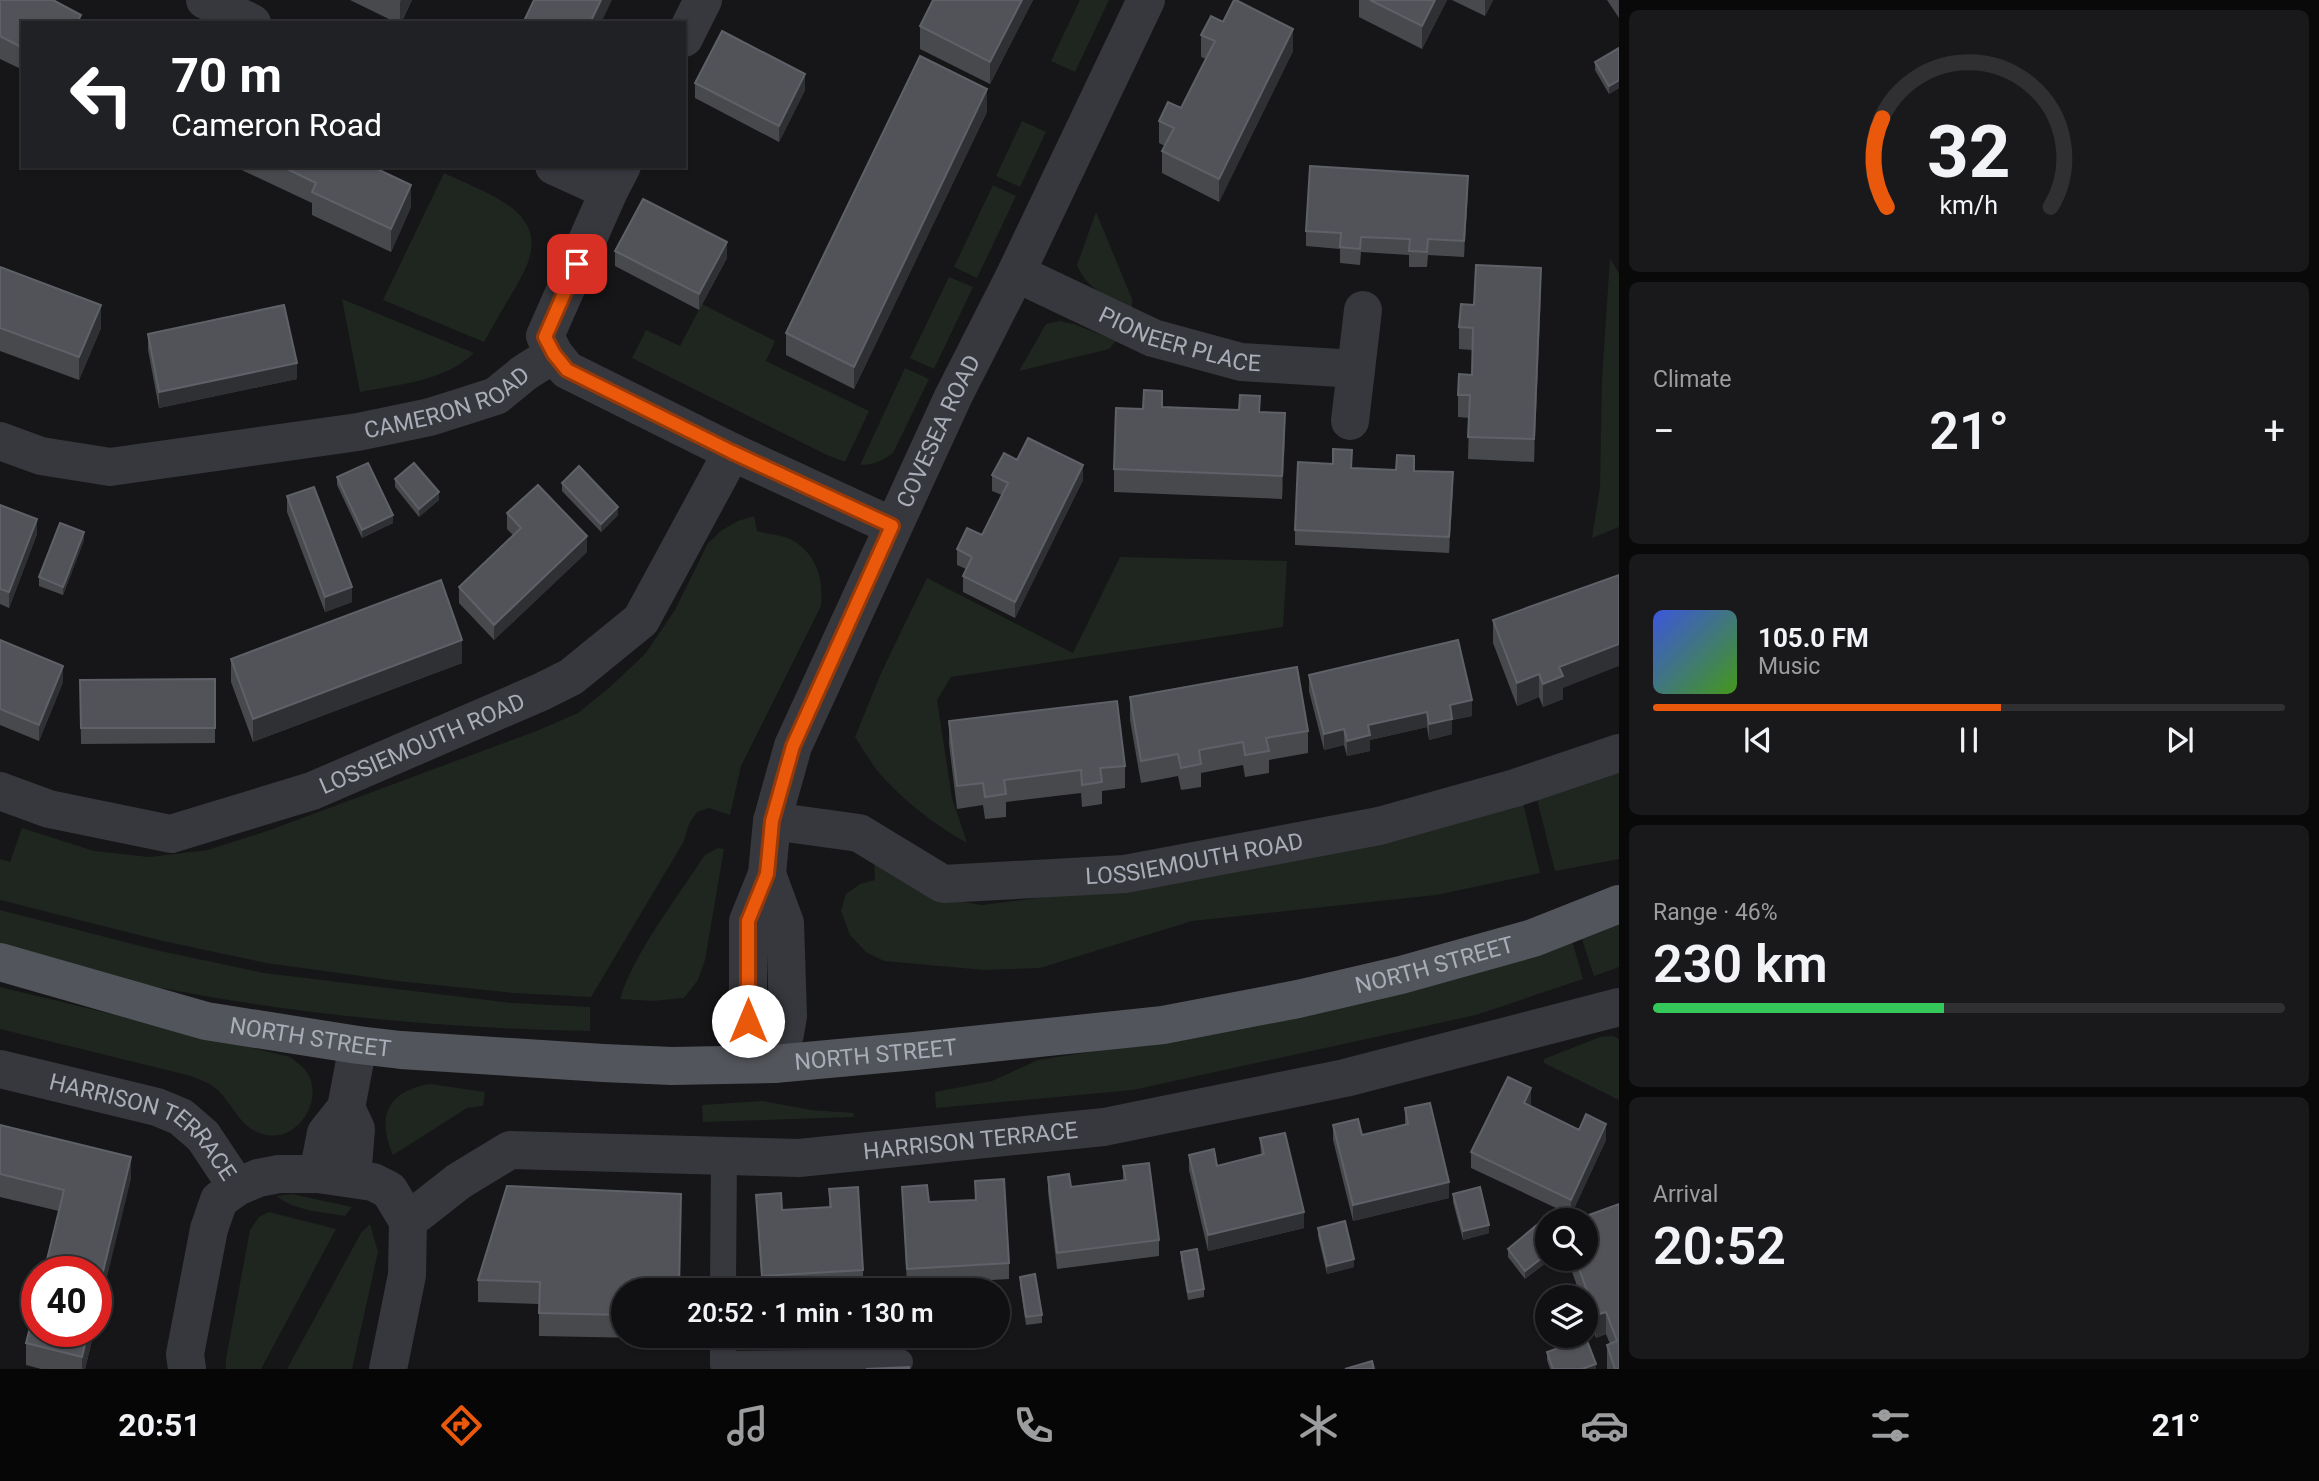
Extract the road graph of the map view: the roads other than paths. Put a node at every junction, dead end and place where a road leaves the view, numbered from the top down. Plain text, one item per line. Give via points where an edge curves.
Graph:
1 (205, 0) edge
2 (703, 0) edge
3 (1146, 0) edge
4 (248, 21) edge
5 (686, 34) edge
6 (563, 168) edge
7 (615, 179) edge
8 (1016, 272) junction
9 (1363, 310) dead end
10 (554, 354) junction
11 (1356, 369) junction
12 (1350, 421) dead end
13 (0, 441) edge
14 (732, 452) junction
15 (892, 526) junction
16 (1619, 753) edge
17 (0, 791) edge
18 (772, 821) junction
19 (1619, 904) edge
20 (0, 962) edge
21 (1619, 1007) edge
22 (358, 1045) junction
23 (774, 1064) junction
24 (0, 1069) edge
25 (724, 1156) junction
26 (335, 1176) junction
27 (237, 1187) junction
28 (408, 1222) junction
29 (723, 1278) edge
30 (723, 1348) edge
31 (900, 1362) dead end
32 (187, 1369) edge
33 (388, 1369) edge

1 - 4 street
2 - 5 street
3 - 8 street, COVESEA ROAD
6 - 7 street
7 - 10 street via 545,337
8 - 11 street, PIONEER PLACE via 1153,338 1241,362
8 - 15 street, COVESEA ROAD
9 - 11 street
10 - 13 street, CAMERON ROAD via 496,397 358,432 110,467 41,456
10 - 14 street, CAMERON ROAD via 567,370
11 - 12 street
14 - 15 street, CAMERON ROAD
14 - 17 street, LOSSIEMOUTH ROAD via 641,620 571,677 541,692 312,790 172,834 49,809
15 - 18 street, COVESEA ROAD via 793,746
16 - 18 street, LOSSIEMOUTH ROAD via 1379,827 1125,874 943,884 859,834
18 - 23 street, COVESEA ROAD via 767,874 748,921 748,1021
19 - 23 main road, NORTH STREET via 1533,938 1298,999 1176,1022
20 - 22 main road, NORTH STREET via 206,1021
21 - 25 street, HARRISON TERRACE via 1345,1078 1104,1127 799,1158
22 - 23 main road, NORTH STREET via 672,1066
22 - 26 street via 346,1108 326,1133
24 - 27 street, HARRISON TERRACE via 157,1107 181,1117 203,1136
25 - 28 street, HARRISON TERRACE via 510,1150 459,1181
25 - 29 lane
26 - 27 street, HARRISON TERRACE via 279,1174
26 - 28 street, HARRISON TERRACE via 373,1181 389,1190
27 - 32 street via 219,1200 209,1228 185,1354
28 - 33 street via 407,1275
30 - 31 lane via 723,1364

